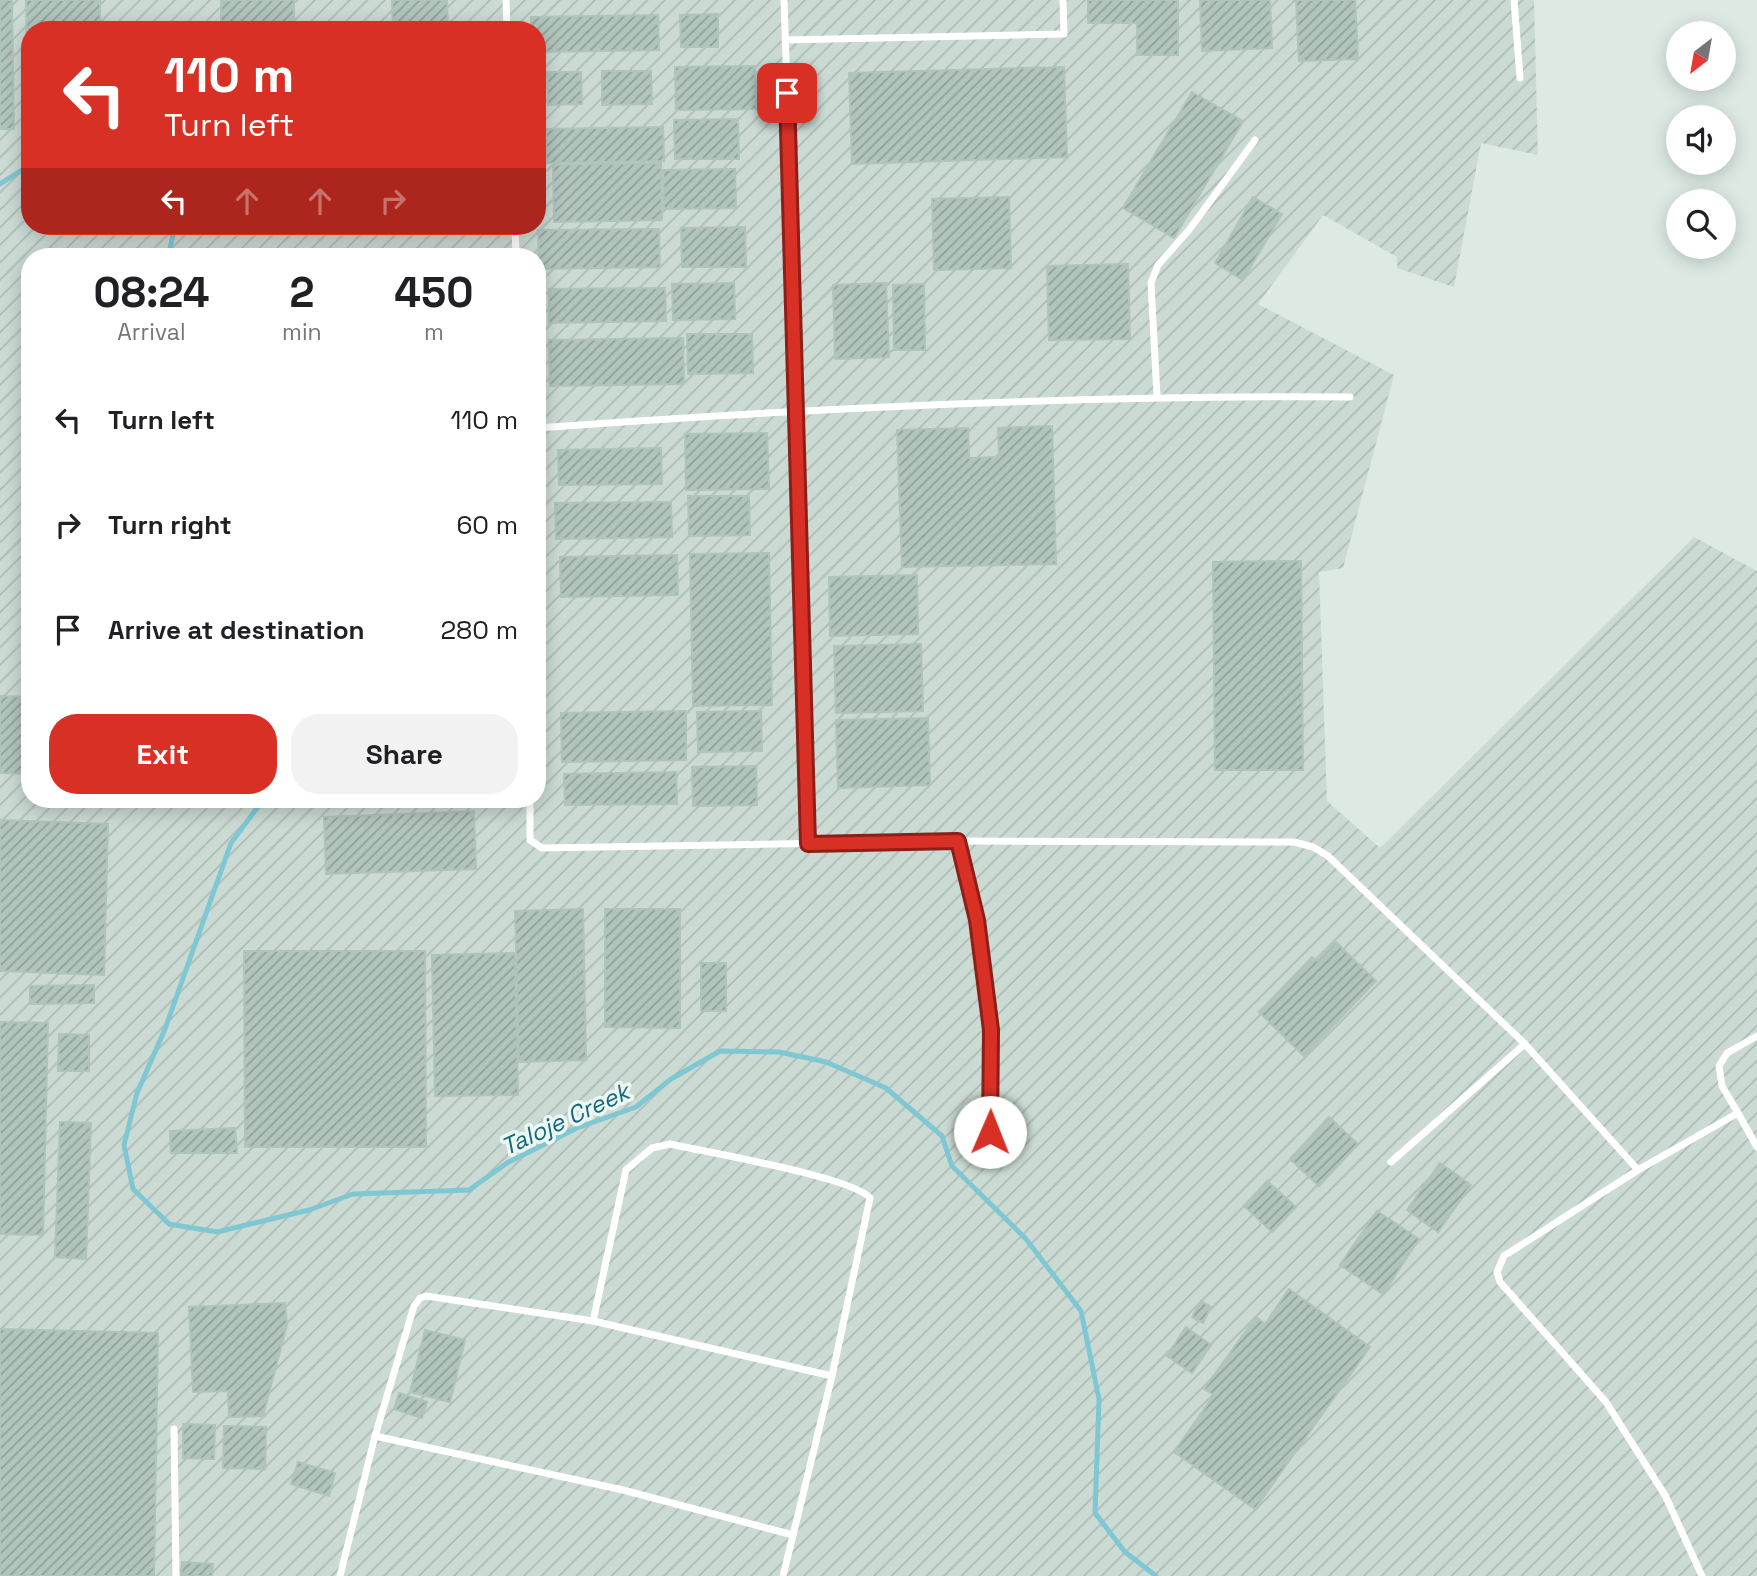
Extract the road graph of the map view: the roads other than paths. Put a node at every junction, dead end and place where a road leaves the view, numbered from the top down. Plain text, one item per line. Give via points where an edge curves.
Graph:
1 (506, 0) edge
2 (784, 0) edge
3 (1063, 0) edge
4 (1514, 0) edge
5 (507, 21) edge
6 (785, 40) junction
7 (1520, 78) dead end
8 (1255, 140) dead end
9 (1157, 396) junction
10 (1350, 397) dead end
11 (798, 409) junction
12 (546, 427) edge
13 (530, 808) edge
14 (958, 841) junction
15 (808, 844) junction
16 (1757, 1036) edge
17 (1525, 1044) junction
18 (1738, 1113) junction
19 (990, 1132) dead end
20 (1757, 1147) edge
21 (1391, 1162) dead end
22 (1638, 1170) junction
23 (593, 1321) junction
24 (832, 1376) junction
25 (174, 1429) dead end
26 (375, 1436) junction
27 (793, 1535) junction
28 (176, 1576) edge
29 (340, 1576) edge
30 (783, 1576) edge
31 (1702, 1576) edge

1 - 5 lane
2 - 6 lane
3 - 6 lane via 1064,34
4 - 7 lane
6 - 11 lane
8 - 9 lane via 1153,273
9 - 10 lane
9 - 11 lane
11 - 12 lane
11 - 15 lane
13 - 15 lane via 530,840 542,848
14 - 15 lane
14 - 17 lane via 1294,842 1313,847 1328,856
14 - 19 lane via 977,920 991,1030
16 - 18 lane via 1727,1053 1719,1066 1721,1086
17 - 21 lane
17 - 22 lane
18 - 20 lane
18 - 22 lane
22 - 31 lane via 1504,1256 1497,1272 1500,1282 1606,1402 1665,1494
23 - 24 lane
23 - 24 lane via 626,1170 652,1148 670,1144 835,1181 866,1193 871,1203
23 - 26 lane via 420,1298
24 - 27 lane
25 - 28 lane
26 - 27 lane via 623,1490
26 - 29 lane
27 - 30 lane

